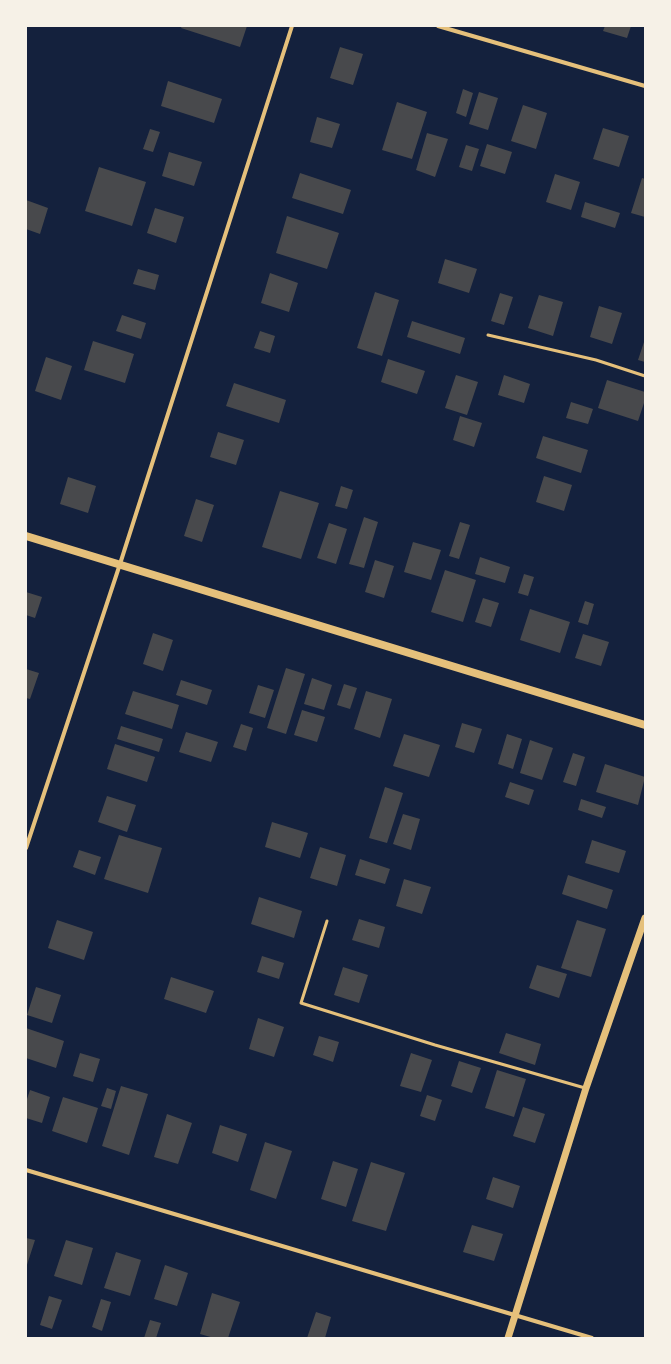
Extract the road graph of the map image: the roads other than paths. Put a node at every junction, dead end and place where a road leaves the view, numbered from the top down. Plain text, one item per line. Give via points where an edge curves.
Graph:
1 (292, 26) edge
2 (438, 26) edge
3 (645, 86) edge
4 (488, 335) dead end
5 (645, 376) edge
6 (26, 536) edge
7 (120, 564) junction
8 (645, 725) edge
9 (26, 848) edge
10 (645, 918) edge
11 (327, 921) dead end
12 (586, 1088) junction
13 (26, 1170) edge
14 (514, 1316) junction
15 (508, 1338) edge
16 (592, 1338) edge

1 - 7 street
2 - 3 street
4 - 5 lane via 596,360
6 - 7 main road
7 - 8 main road
7 - 9 street
10 - 12 street
11 - 12 lane via 302,1003 435,1045
12 - 14 street
13 - 14 street
14 - 15 street
14 - 16 street

